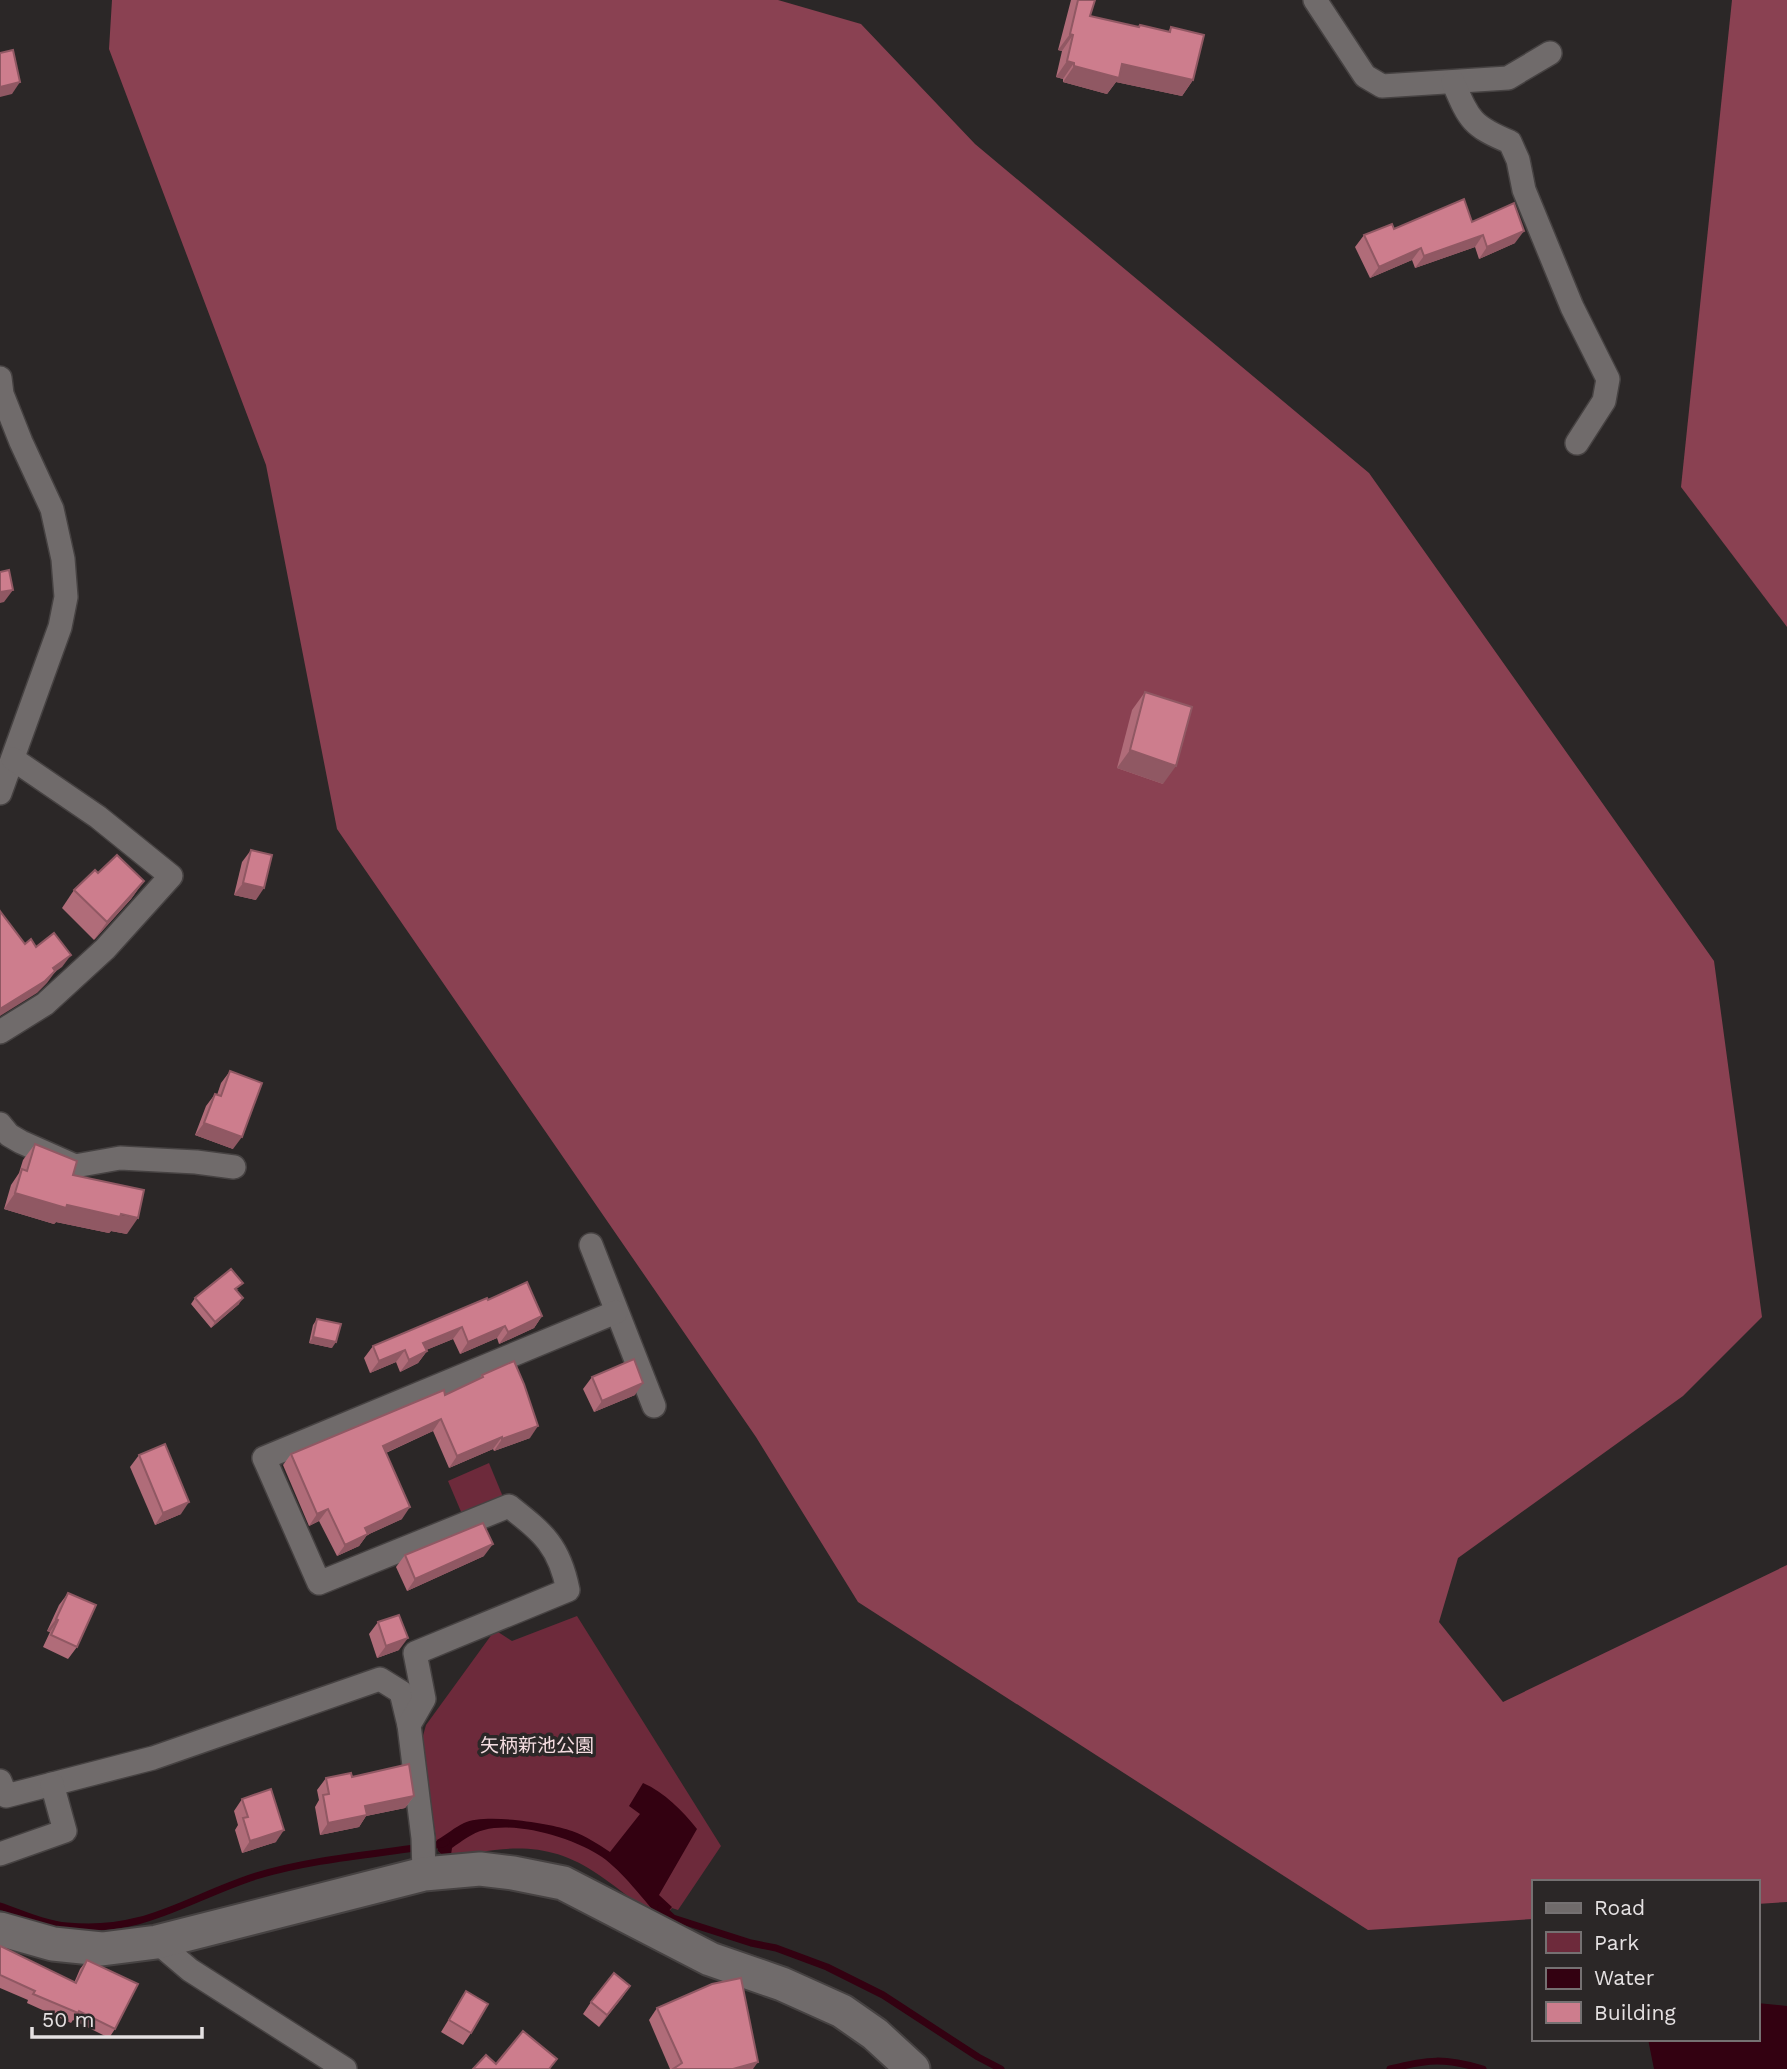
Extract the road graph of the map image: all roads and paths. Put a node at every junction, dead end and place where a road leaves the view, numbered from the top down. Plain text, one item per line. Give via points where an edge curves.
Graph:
1 (1315, 0) edge
2 (1550, 53) dead end
3 (1453, 82) junction
4 (0, 378) edge
5 (1577, 443) dead end
6 (10, 747) edge
7 (0, 793) edge
8 (0, 1032) edge
9 (0, 1124) edge
10 (234, 1167) dead end
11 (591, 1244) dead end
12 (616, 1312) junction
13 (654, 1406) dead end
14 (409, 1725) junction
15 (0, 1781) edge
16 (52, 1784) junction
17 (0, 1854) edge
18 (423, 1857) junction
19 (0, 1928) edge
20 (157, 1942) junction
21 (345, 2069) edge
22 (913, 2069) edge

1 - 3 street via 1365,76 1382,86
2 - 3 street via 1508,78
3 - 5 street via 1468,117 1484,131 1510,142 1524,190 1567,295 1608,379 1604,401
4 - 6 street via 21,442 52,509 66,597 60,626
6 - 7 street
6 - 8 street via 171,876 105,949 45,1004
9 - 10 street via 21,1142 75,1166 120,1158
11 - 12 street
12 - 13 street
12 - 14 street via 264,1458 319,1583 509,1506 540,1530 563,1563 568,1590 415,1653 424,1699
14 - 16 street via 401,1692 380,1679 153,1758
14 - 18 street
15 - 16 street via 6,1796
16 - 17 street via 65,1831
18 - 20 street
18 - 22 street via 563,1884 710,1959 842,2011
19 - 20 street via 52,1944 102,1949
20 - 21 street via 190,1970

